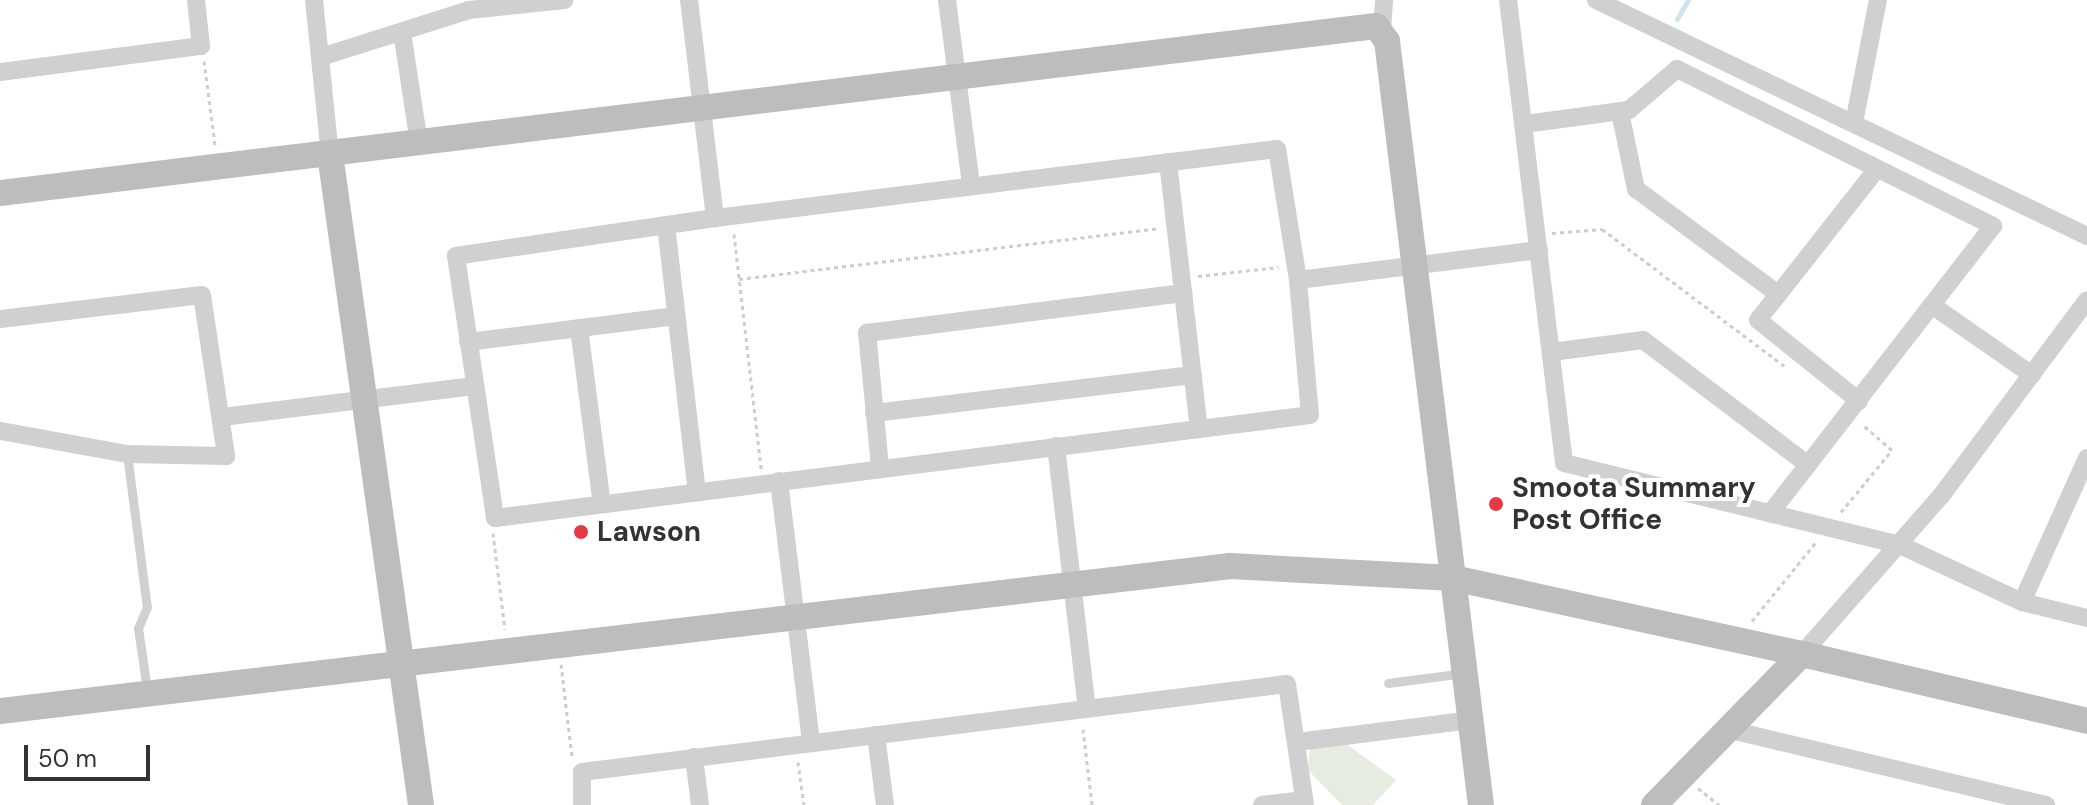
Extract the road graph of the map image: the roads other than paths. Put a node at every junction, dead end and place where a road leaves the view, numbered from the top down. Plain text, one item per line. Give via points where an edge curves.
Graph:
1 (196, 0) edge
2 (314, 0) edge
3 (564, 0) edge
4 (689, 0) edge
5 (947, 0) edge
6 (1384, 0) edge
7 (1508, 0) edge
8 (1596, 0) edge
9 (1878, 0) edge
10 (467, 5) edge
11 (1382, 30) junction
12 (402, 32) junction
13 (321, 57) junction
14 (0, 72) edge
15 (957, 77) junction
16 (702, 109) junction
17 (1620, 112) junction
18 (1854, 123) junction
19 (1524, 124) junction
20 (419, 143) junction
21 (330, 154) junction
22 (1168, 162) junction
23 (1877, 169) junction
24 (971, 186) junction
25 (0, 193) edge
26 (723, 218) junction
27 (666, 225) junction
28 (2087, 236) edge
29 (1538, 242) junction
30 (1415, 266) junction
31 (1298, 280) junction
32 (1183, 293) junction
33 (1778, 294) junction
34 (2087, 300) edge
35 (1936, 308) junction
36 (676, 316) junction
37 (0, 319) edge
38 (579, 328) junction
39 (468, 342) junction
40 (1552, 352) junction
41 (1193, 375) junction
42 (2032, 375) junction
43 (474, 386) junction
44 (364, 400) junction
45 (1854, 408) junction
46 (874, 413) junction
47 (222, 417) junction
48 (1199, 428) junction
49 (0, 431) edge
50 (1056, 446) junction
51 (127, 454) junction
52 (2087, 458) edge
53 (1808, 465) junction
54 (880, 467) junction
55 (771, 482) junction
56 (697, 492) junction
57 (602, 504) junction
58 (1770, 514) junction
59 (1900, 545) junction
60 (1453, 578) junction
61 (1073, 582) junction
62 (2022, 602) junction
63 (794, 615) junction
64 (2087, 618) edge
65 (1802, 654) junction
66 (401, 663) junction
67 (1465, 673) junction
68 (1388, 683) dead end
69 (147, 693) junction
70 (1084, 708) junction
71 (0, 711) edge
72 (1471, 720) junction
73 (2087, 721) edge
74 (1731, 730) junction
75 (876, 735) junction
76 (1297, 742) junction
77 (803, 744) junction
78 (694, 757) junction
79 (1304, 802) edge
80 (421, 805) edge
81 (582, 805) edge
82 (700, 805) edge
83 (885, 805) edge
84 (1262, 805) edge
85 (1481, 805) edge
86 (1654, 805) edge
87 (2046, 805) edge

1 - 14 street via 201,46
2 - 13 street
3 - 10 street
4 - 16 street
5 - 15 street
6 - 11 street
7 - 19 street
8 - 18 street
9 - 18 street
10 - 12 street
11 - 15 street
11 - 30 street
12 - 13 street
12 - 20 street
13 - 21 street
15 - 16 street
15 - 24 street
16 - 20 street
16 - 26 street
17 - 19 street
17 - 23 street via 1649,98 1677,69
17 - 33 street via 1636,189
18 - 28 street
19 - 29 street
20 - 21 street
21 - 25 street
21 - 44 street
22 - 24 street
22 - 31 street via 1281,153
22 - 32 street
23 - 33 street
23 - 35 street via 1993,226
24 - 26 street
26 - 27 street
27 - 36 street
27 - 39 street via 459,252
29 - 30 street
29 - 40 street
30 - 31 street
30 - 60 street
31 - 48 street via 1314,411
32 - 41 street
32 - 46 street via 867,333
33 - 45 street via 1758,323
34 - 42 street
35 - 42 street
35 - 45 street
36 - 38 street
36 - 56 street
37 - 47 street via 202,295
38 - 39 street
38 - 57 street
39 - 43 street
40 - 53 street via 1643,340
40 - 58 street via 1564,463
41 - 46 street
41 - 48 street
42 - 59 street
43 - 44 street
43 - 57 street via 492,514
44 - 47 street
44 - 66 street
45 - 53 street
46 - 54 street
47 - 51 street via 224,460
48 - 50 street
49 - 51 street
50 - 54 street
50 - 61 street
51 - 69 lane via 147,607 138,628
52 - 62 street
53 - 58 street
54 - 55 street
55 - 56 street
55 - 63 street
56 - 57 street
58 - 59 street
59 - 62 street
59 - 65 street
60 - 61 street via 1268,565
60 - 65 street
60 - 67 street
61 - 63 street
61 - 70 street
62 - 64 street
63 - 66 street
63 - 77 street
65 - 73 street
65 - 74 street
66 - 69 street
66 - 80 street
67 - 68 lane
67 - 72 street
69 - 71 street
70 - 75 street
70 - 76 street via 1287,684
72 - 76 street
72 - 85 street
74 - 86 street
74 - 87 street
75 - 77 street
75 - 83 street
76 - 79 street
77 - 78 street
78 - 81 street via 580,774
78 - 82 street
79 - 84 street

